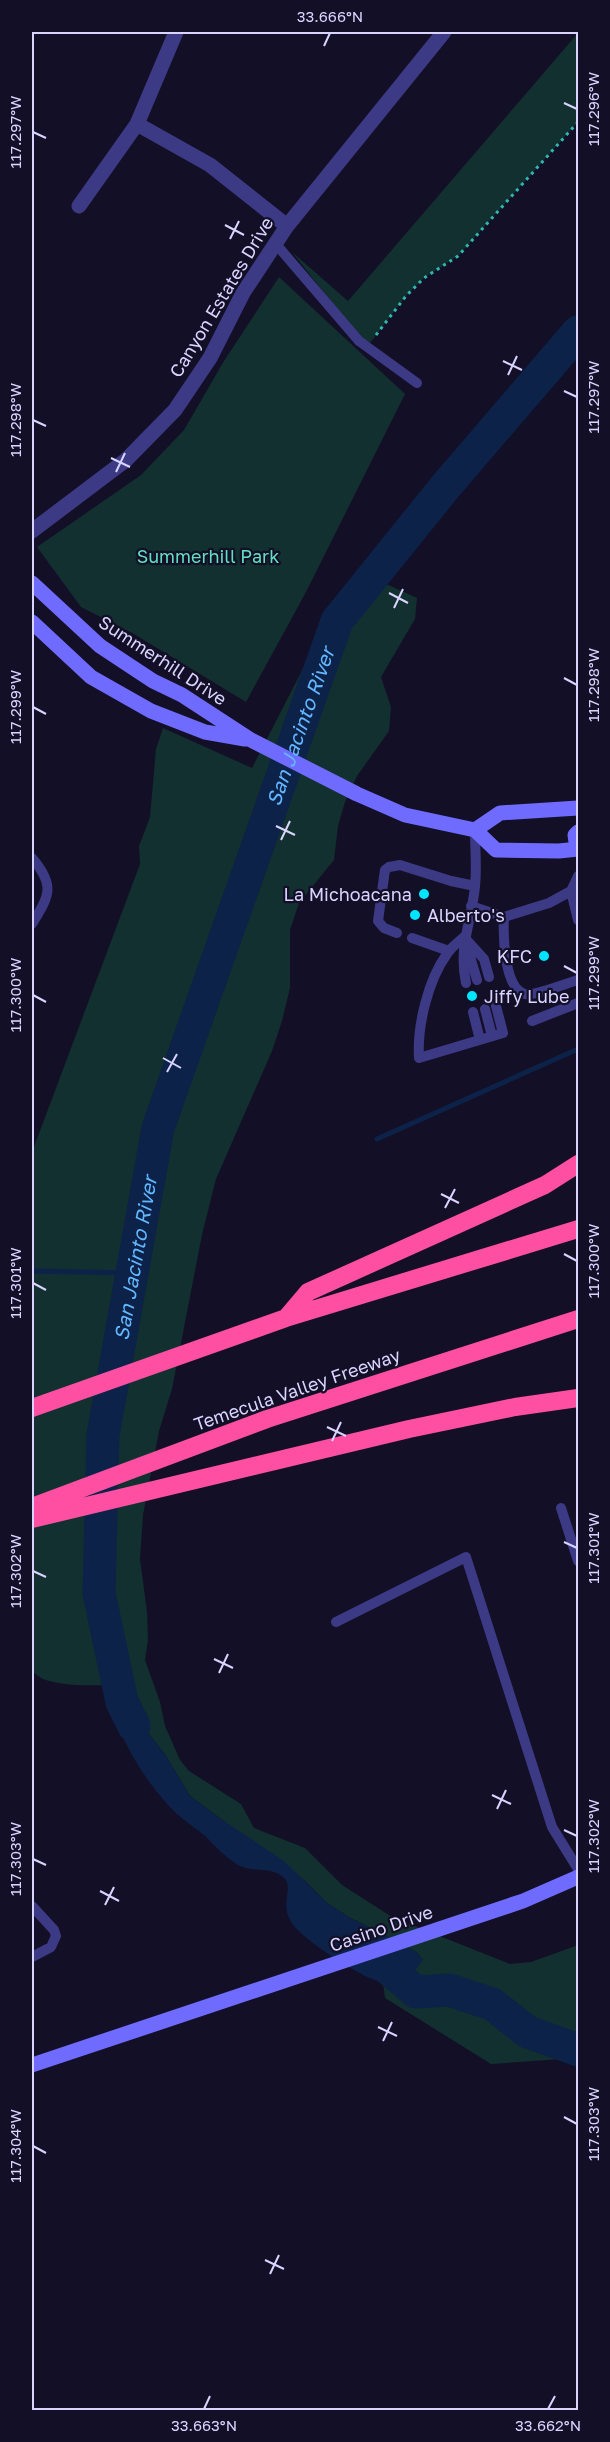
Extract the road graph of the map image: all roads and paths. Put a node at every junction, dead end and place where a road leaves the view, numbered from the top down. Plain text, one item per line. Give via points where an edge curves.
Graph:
1 (176, 32) edge
2 (444, 32) edge
3 (579, 122) edge
4 (137, 124) junction
5 (79, 206) dead end
6 (287, 226) junction
7 (276, 243) junction
8 (367, 347) junction
9 (417, 383) dead end
10 (32, 531) edge
11 (32, 583) edge
12 (32, 622) edge
13 (250, 740) junction
14 (579, 808) edge
15 (475, 830) junction
16 (579, 832) edge
17 (578, 851) edge
18 (32, 858) edge
19 (579, 876) edge
20 (476, 886) junction
21 (571, 891) junction
22 (471, 906) junction
23 (504, 917) junction
24 (579, 920) edge
25 (32, 924) edge
26 (397, 933) dead end
27 (464, 937) junction
28 (412, 938) dead end
29 (449, 951) junction
30 (489, 977) dead end
31 (579, 980) edge
32 (472, 981) dead end
33 (579, 1003) edge
34 (490, 1008) dead end
35 (473, 1012) dead end
36 (532, 1021) dead end
37 (480, 1040) junction
38 (579, 1164) edge
39 (579, 1229) edge
40 (286, 1318) junction
41 (579, 1319) edge
42 (579, 1398) edge
43 (32, 1408) edge
44 (32, 1507) edge
45 (561, 1508) dead end
46 (32, 1520) edge
47 (579, 1561) edge
48 (336, 1622) dead end
49 (579, 1869) edge
50 (579, 1877) edge
51 (32, 1906) edge
52 (32, 1957) edge
53 (32, 2065) edge

1 - 4 street
2 - 6 street, Canyon Estates Drive
3 - 8 path via 458,256 424,278 406,296
4 - 5 street
4 - 6 street via 210,165
6 - 7 street, Canyon Estates Drive
7 - 8 lane
7 - 10 street, Canyon Estates Drive via 243,293 210,358 175,410 126,460
8 - 9 lane
11 - 13 main road, Summerhill Drive via 100,646
12 - 13 main road, Summerhill Drive via 91,677 152,711 205,732
13 - 15 main road, Summerhill Drive via 405,815
14 - 15 main road via 500,813
15 - 17 main road via 495,850
15 - 20 lane
16 - 17 main road via 575,836
18 - 25 lane via 47,882 47,898
19 - 21 lane
20 - 22 lane
20 - 26 lane via 399,865 389,867 385,870 378,921
21 - 23 lane via 549,903
21 - 24 lane
22 - 23 lane
22 - 27 lane
23 - 31 lane via 503,938 511,982 517,990 526,994
27 - 29 lane
27 - 30 lane via 484,959
27 - 32 lane
28 - 29 lane
29 - 37 lane via 438,969 422,1015 418,1058
33 - 36 lane
34 - 37 lane via 497,1035
35 - 37 lane
38 - 40 highway via 545,1185 308,1292
39 - 40 highway
40 - 43 highway
41 - 44 highway, Temecula Valley Freeway via 267,1419
42 - 46 highway via 409,1429
45 - 47 lane
48 - 49 lane via 466,1557 552,1827
50 - 53 main road, Casino Drive via 523,1901
51 - 52 lane via 56,1936 51,1947

